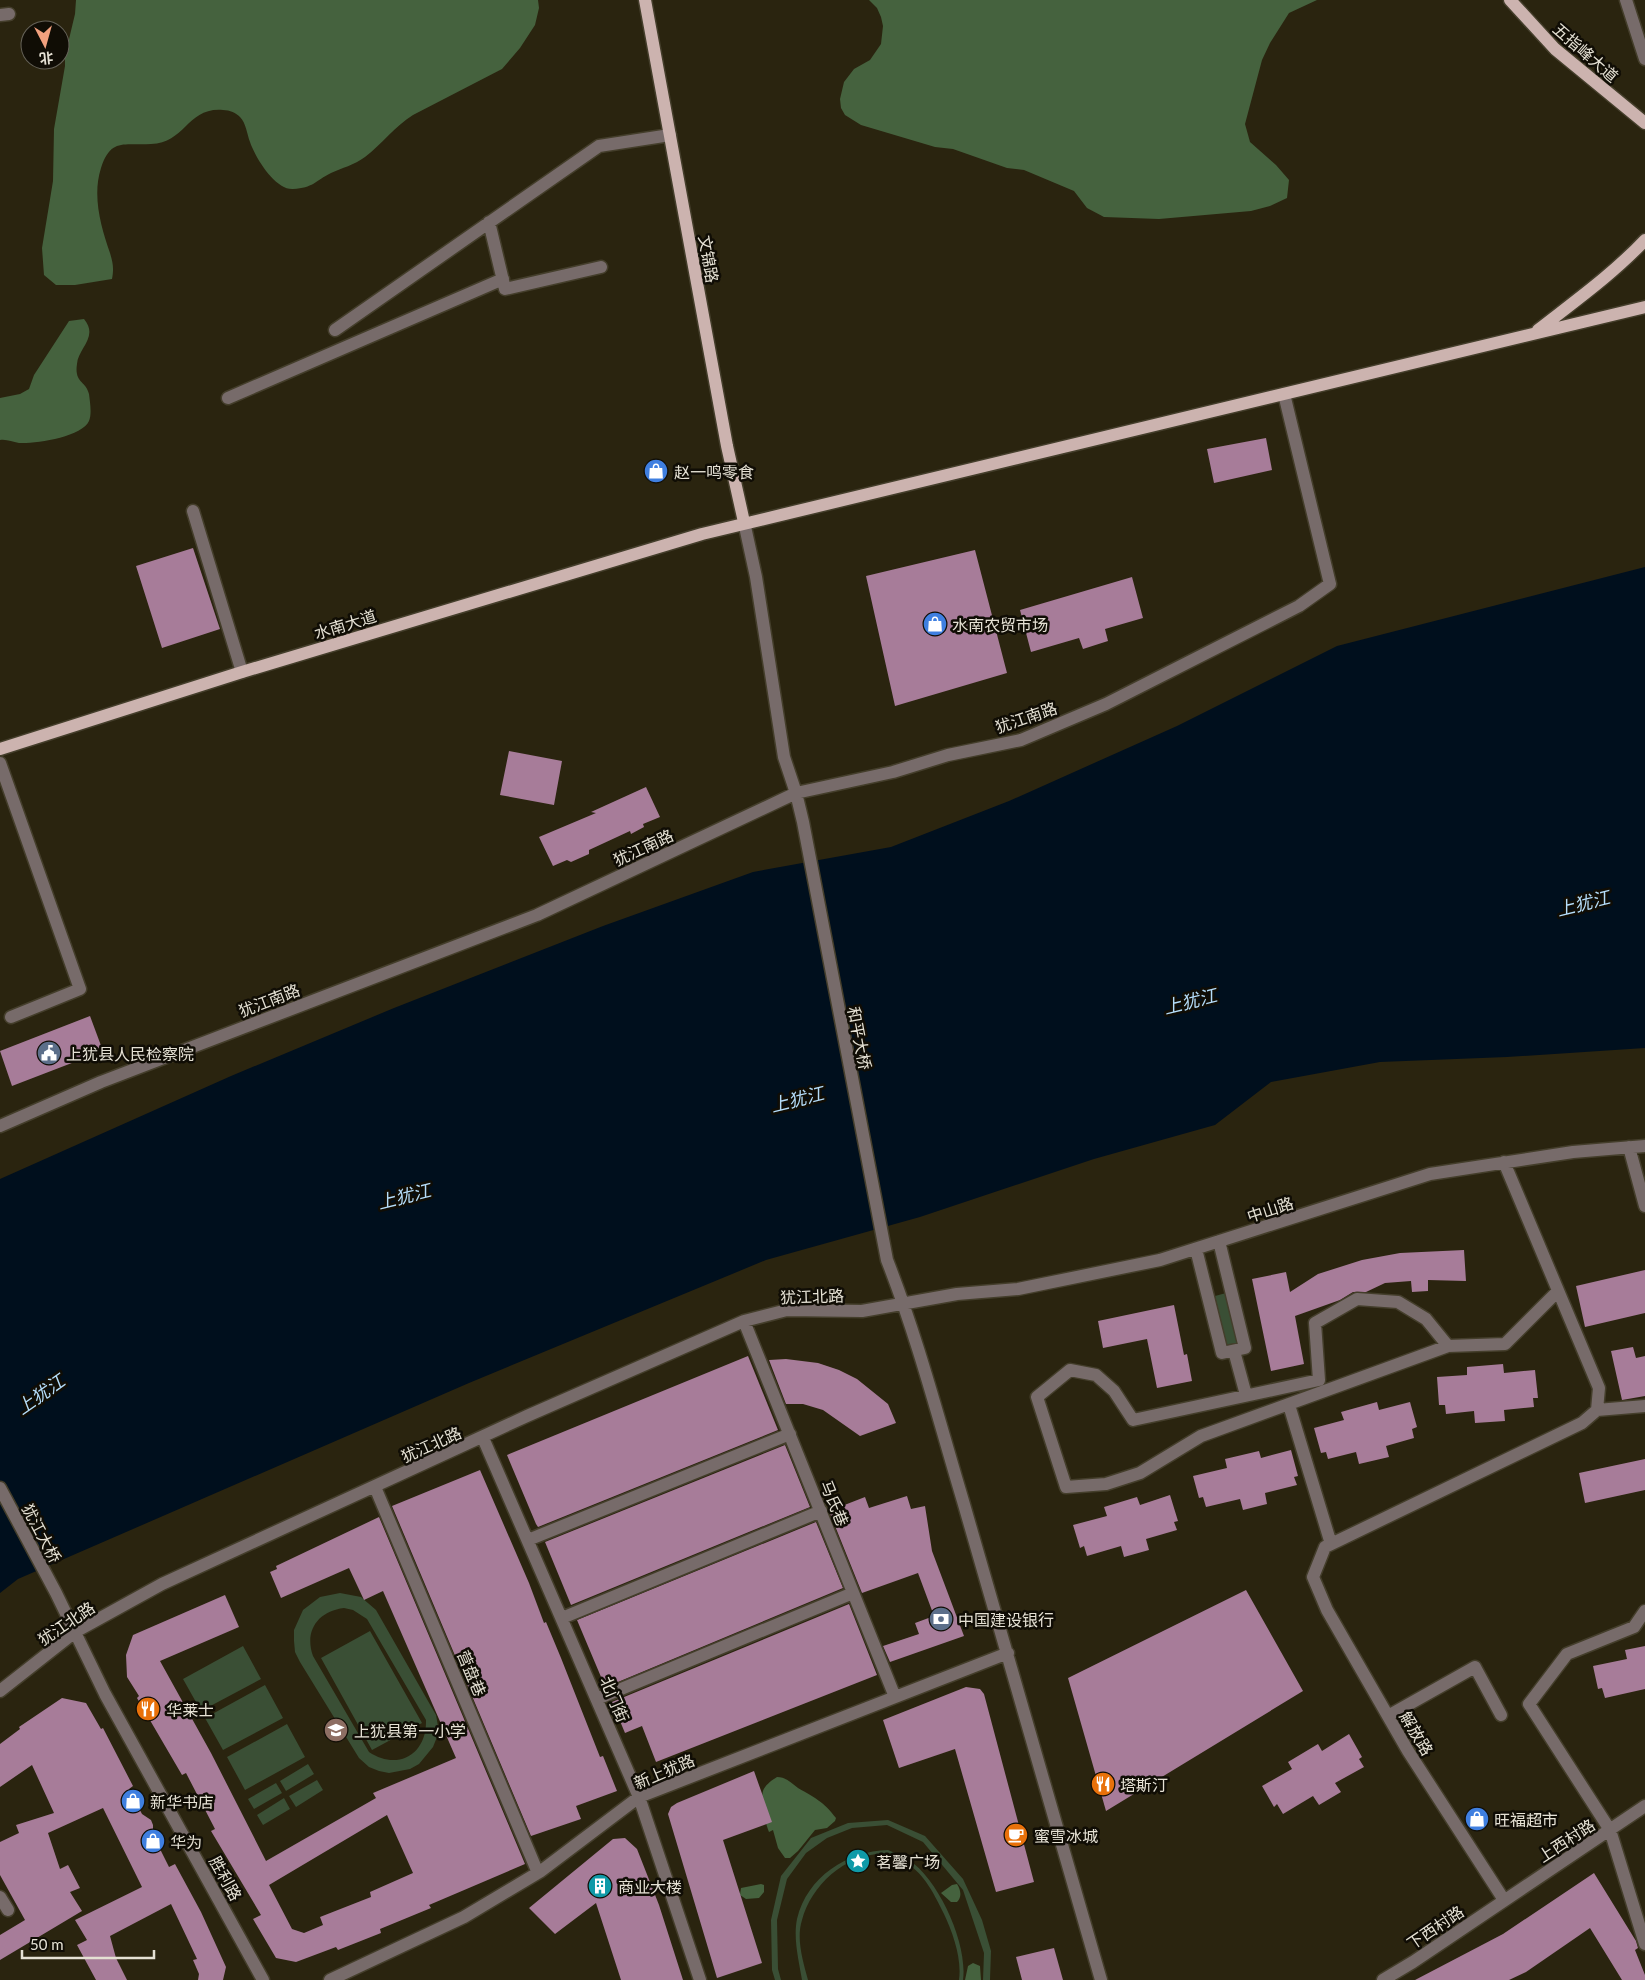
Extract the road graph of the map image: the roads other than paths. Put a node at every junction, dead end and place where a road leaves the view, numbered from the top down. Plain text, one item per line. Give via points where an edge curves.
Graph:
1 (645, 0) edge
2 (1510, 0) edge
3 (1626, 0) edge
4 (1645, 59) edge
5 (1644, 124) edge
6 (670, 135) junction
7 (489, 222) junction
8 (1645, 240) edge
9 (601, 267) dead end
10 (502, 279) junction
11 (1645, 306) edge
12 (335, 330) dead end
13 (1533, 334) junction
14 (1284, 394) junction
15 (228, 398) dead end
16 (193, 511) dead end
17 (744, 522) junction
18 (242, 672) junction
19 (0, 750) edge
20 (0, 763) edge
21 (796, 793) junction
22 (10, 1017) dead end
23 (0, 1126) edge
24 (1645, 1146) edge
25 (1629, 1147) junction
26 (1504, 1162) junction
27 (1645, 1206) edge
28 (1220, 1241) junction
29 (1196, 1248) junction
30 (1558, 1291) junction
31 (904, 1303) junction
32 (744, 1321) junction
33 (1448, 1346) junction
34 (1234, 1351) junction
35 (1246, 1395) junction
36 (1289, 1404) junction
37 (1645, 1406) edge
38 (1597, 1410) junction
39 (790, 1434) junction
40 (483, 1438) junction
41 (375, 1487) junction
42 (0, 1488) edge
43 (821, 1511) junction
44 (528, 1540) junction
45 (1331, 1544) junction
46 (853, 1593) junction
47 (1645, 1611) edge
48 (562, 1618) junction
49 (75, 1632) junction
50 (1008, 1653) junction
51 (0, 1691) edge
52 (895, 1697) junction
53 (597, 1699) junction
54 (1502, 1715) dead end
55 (1388, 1716) junction
56 (639, 1797) junction
57 (1645, 1806) edge
58 (1610, 1830) junction
59 (538, 1873) junction
60 (0, 1897) edge
61 (1504, 1900) junction
62 (8, 1910) dead end
63 (1645, 1944) edge
64 (264, 1980) edge
65 (330, 1980) edge
66 (700, 1980) edge
67 (1101, 1980) edge
68 (1383, 1980) edge

1 - 6 main road, 文锦路
2 - 5 main road, 五指峰大道 via 1555,49
3 - 4 street
6 - 7 street via 599,146
6 - 17 main road, 文锦路
7 - 10 street
7 - 12 street
8 - 13 main road via 1600,282
9 - 10 street via 505,289
10 - 15 street
11 - 13 main road, 水南大道
13 - 14 main road, 水南大道
14 - 17 main road, 水南大道
14 - 21 street, 犹江南路 via 1330,584 1299,606 1106,704 1021,740
16 - 18 street
17 - 18 main road, 水南大道
17 - 21 street, 和平大桥 via 756,577 784,757
18 - 19 main road, 水南大道
20 - 22 street via 80,989
21 - 23 street, 犹江南路 via 536,915 101,1082
21 - 31 street, 和平大桥 via 887,1260
24 - 25 street, 中山路
25 - 26 street, 中山路
25 - 27 street
26 - 28 street, 中山路 via 1430,1174
26 - 30 street
28 - 29 street, 中山路
28 - 34 street via 1245,1348
29 - 31 street, 中山路 via 1160,1260 1018,1288
29 - 34 street via 1222,1353
30 - 33 street via 1505,1344
30 - 38 street via 1599,1388
31 - 32 street, 犹江北路 via 862,1311 787,1310
31 - 50 street, 和平大桥
32 - 39 street, 马氏巷
32 - 40 street, 犹江北路
33 - 35 street via 1426,1319 1398,1302 1358,1299 1315,1323 1319,1380
33 - 36 street
34 - 35 street
35 - 36 street via 1133,1420 1114,1391 1096,1375 1070,1370 1037,1396 1066,1487 1106,1484 1140,1473 1201,1436
36 - 45 street
37 - 38 street
38 - 45 street via 1582,1423
39 - 43 street, 马氏巷
39 - 44 street
40 - 41 street, 犹江北路
40 - 44 street, 北门街
41 - 49 street, 犹江北路 via 162,1584
41 - 59 street, 营盘巷
42 - 49 street, 犹江大桥
43 - 46 street, 马氏巷
43 - 48 street
44 - 48 street, 北门街
45 - 55 street, 解放路 via 1325,1547 1313,1577 1327,1610
46 - 52 street, 马氏巷
46 - 53 street
47 - 58 street via 1634,1627 1567,1654 1529,1704
48 - 53 street, 北门街
49 - 51 street, 犹江北路
49 - 64 street, 胜利路 via 105,1694
50 - 52 street, 新上犹路
50 - 67 street, 和平大桥
52 - 56 street, 新上犹路
53 - 56 street, 北门街
54 - 55 street via 1475,1668
55 - 61 street, 解放路
56 - 59 street, 新上犹路
56 - 66 street, 北门街
57 - 58 street, 上西村路
58 - 61 street, 上西村路
58 - 63 street
59 - 65 street, 新上犹路 via 464,1917
60 - 62 street
61 - 68 street, 下西村路

